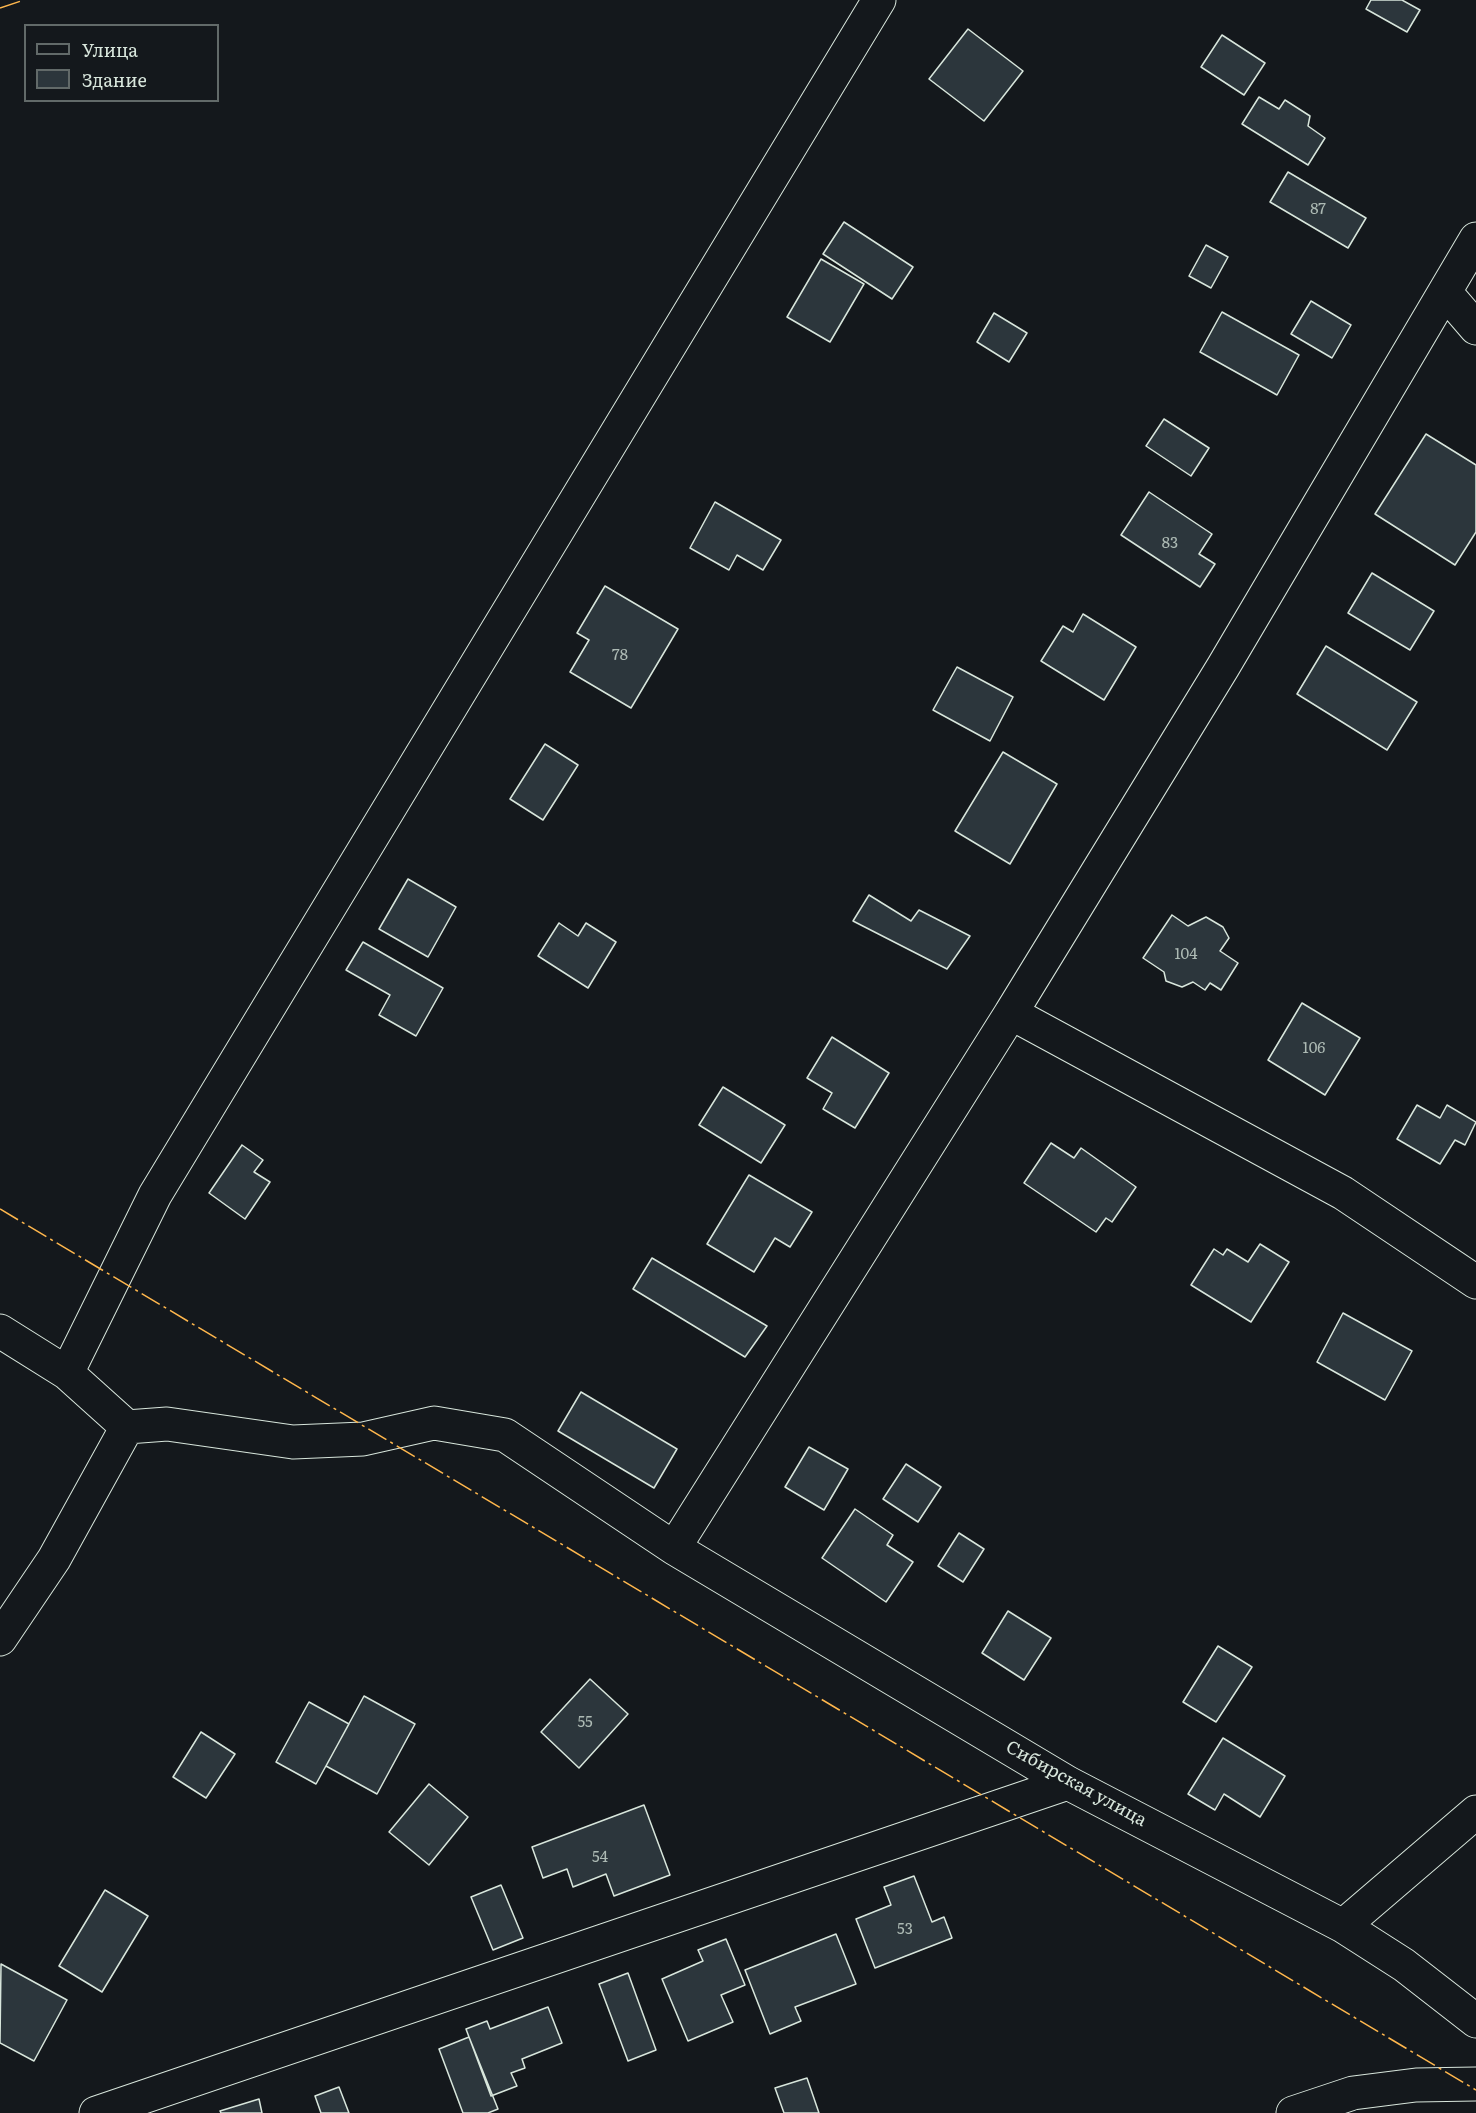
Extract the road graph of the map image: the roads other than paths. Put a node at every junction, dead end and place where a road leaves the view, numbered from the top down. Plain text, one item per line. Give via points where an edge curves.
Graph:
1 (879, 0) edge
2 (1476, 239) edge
3 (1445, 292) junction
4 (1476, 328) edge
5 (1011, 1013) junction
6 (1476, 1282) edge
7 (0, 1331) edge
8 (67, 1372) junction
9 (127, 1427) junction
10 (674, 1548) junction
11 (0, 1639) edge
12 (1068, 1783) junction
13 (1476, 1812) edge
14 (1343, 1926) junction
15 (1476, 2021) edge
16 (1476, 2084) edge
17 (1421, 2099) edge
18 (96, 2113) edge
19 (1293, 2113) edge

1 - 8 street via 155,1195
2 - 3 street
3 - 4 street
3 - 5 street via 1223,667
5 - 6 street via 1343,1193
5 - 10 street
7 - 8 street
8 - 9 street
9 - 10 street, Сибирская улица via 167,1424 293,1442 363,1439 434,1423 505,1435
9 - 11 street via 54,1559
10 - 12 street, Сибирская улица
12 - 14 street, Сибирская улица
12 - 18 street
13 - 14 street
14 - 15 street, Сибирская улица via 1404,1965
16 - 17 street
17 - 19 street via 1353,2092

